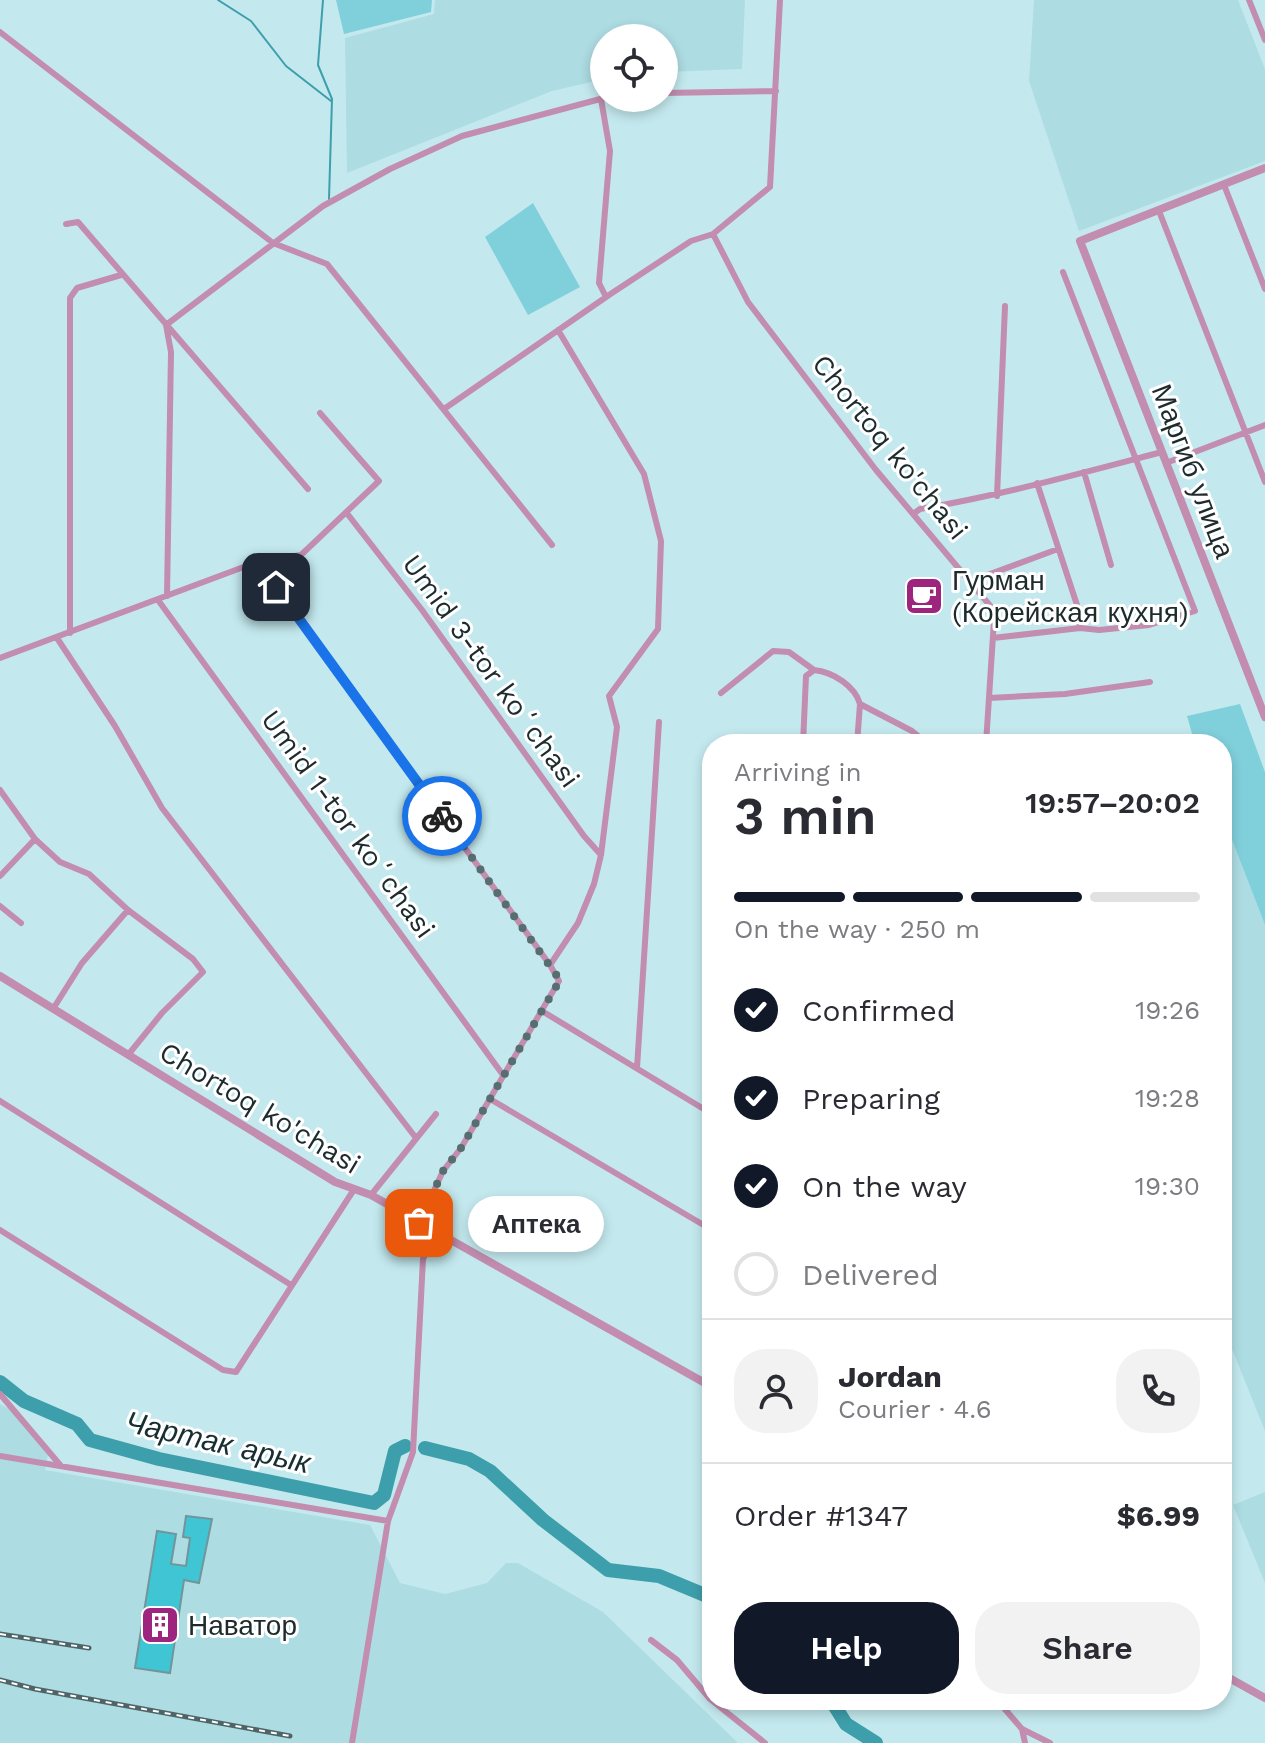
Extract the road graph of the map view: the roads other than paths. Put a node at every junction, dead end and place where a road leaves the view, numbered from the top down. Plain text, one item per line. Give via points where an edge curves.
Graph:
1 (780, 0) edge
2 (1249, 0) edge
3 (0, 32) edge
4 (1265, 40) edge
5 (776, 91) junction
6 (678, 93) edge
7 (590, 101) edge
8 (604, 112) edge
9 (1265, 168) edge
10 (1224, 185) junction
11 (1159, 211) junction
12 (66, 224) dead end
13 (713, 234) junction
14 (273, 243) junction
15 (1063, 272) dead end
16 (121, 275) junction
17 (1265, 289) edge
18 (606, 297) junction
19 (1005, 306) dead end
20 (166, 325) junction
21 (558, 330) junction
22 (444, 409) junction
23 (320, 413) dead end
24 (1265, 425) edge
25 (1246, 433) junction
26 (1162, 452) junction
27 (1134, 459) junction
28 (1166, 463) junction
29 (1084, 472) junction
30 (1265, 482) edge
31 (1037, 483) junction
32 (308, 489) dead end
33 (997, 496) junction
34 (346, 512) junction
35 (913, 514) junction
36 (552, 545) dead end
37 (1058, 549) junction
38 (257, 562) junction
39 (1111, 565) dead end
40 (971, 581) junction
41 (167, 596) junction
42 (158, 600) junction
43 (1080, 628) junction
44 (70, 633) junction
45 (57, 638) junction
46 (993, 638) junction
47 (0, 658) edge
48 (814, 670) junction
49 (1150, 682) dead end
50 (721, 693) dead end
51 (989, 698) junction
52 (1262, 699) edge
53 (860, 704) junction
54 (1265, 717) edge
55 (659, 722) dead end
56 (803, 734) edge
57 (858, 734) edge
58 (916, 734) edge
59 (987, 734) edge
60 (0, 790) edge
61 (35, 839) junction
62 (601, 855) junction
63 (0, 876) edge
64 (0, 906) edge
65 (128, 910) junction
66 (21, 923) dead end
67 (550, 965) junction
68 (0, 976) edge
69 (53, 1009) junction
70 (542, 1011) junction
71 (128, 1055) junction
72 (637, 1068) junction
73 (503, 1075) junction
74 (490, 1099) junction
75 (0, 1101) edge
76 (702, 1108) edge
77 (436, 1114) dead end
78 (416, 1138) junction
79 (353, 1191) junction
80 (371, 1195) junction
81 (419, 1223) junction
82 (702, 1224) edge
83 (0, 1230) edge
84 (435, 1232) junction
85 (291, 1285) junction
86 (702, 1381) edge
87 (0, 1394) edge
88 (0, 1456) edge
89 (61, 1466) junction
90 (388, 1521) junction
91 (651, 1640) dead end
92 (1232, 1680) edge
93 (702, 1690) edge
94 (1265, 1698) edge
95 (724, 1710) edge
96 (1006, 1710) edge
97 (1022, 1729) junction
98 (352, 1743) edge
99 (765, 1743) edge
100 (1025, 1743) edge
101 (1050, 1743) edge

1 - 5 street
2 - 4 street
3 - 14 street
5 - 6 street
5 - 13 street via 770,187
7 - 14 street via 462,136 323,206
8 - 18 street via 610,151 599,283
9 - 10 street
10 - 11 street
10 - 17 street
11 - 25 street
11 - 26 street, Маргиб улица via 1080,241
12 - 16 street via 78,222
13 - 18 street via 691,241
13 - 35 street, Chortoq ko'chasi via 748,302
14 - 20 street
14 - 22 street via 318,259 334,271
15 - 27 street
16 - 20 street
16 - 44 street via 77,288 70,298
18 - 21 street
19 - 33 street
20 - 32 street
20 - 41 street via 171,352
21 - 22 street
21 - 62 street via 644,474 661,541 658,629 609,696 617,727
22 - 36 street
23 - 34 street via 379,481
24 - 25 street
25 - 28 street
25 - 30 street
26 - 27 street
26 - 28 street, Маргиб улица
27 - 29 street
27 - 43 street via 1195,611 1149,625
28 - 52 street, Маргиб улица
29 - 31 street
29 - 39 street
31 - 33 street
31 - 37 street
33 - 35 street
34 - 38 street via 301,555
34 - 62 street, Umid 3-tor koʻchasi
35 - 40 street, Chortoq ko'chasi
37 - 40 street
37 - 43 street
38 - 41 street
38 - 67 street
40 - 46 street, Chortoq ko'chasi via 994,613
41 - 42 street
42 - 44 street
42 - 73 street, Umid 1-tor koʻchasi
43 - 46 street
44 - 45 street
45 - 47 street
45 - 78 street via 162,808
46 - 51 street, Chortoq ko'chasi
48 - 50 street via 789,652 773,651
48 - 53 street via 853,689
48 - 56 street via 806,676
49 - 51 street
51 - 59 street, Chortoq ko'chasi
52 - 54 street, Маргиб улица
53 - 57 street
53 - 58 street
55 - 72 street
60 - 61 street
61 - 63 street
61 - 65 street via 60,862 89,874
62 - 67 street via 578,923
64 - 66 street
65 - 69 street via 82,963
65 - 71 street via 203,972
67 - 70 street via 560,980
68 - 69 street, Chortoq ko'chasi
69 - 71 street, Chortoq ko'chasi
70 - 72 street
70 - 73 street
71 - 79 street, Chortoq ko'chasi
72 - 76 street
73 - 74 street
74 - 81 street via 443,1171
74 - 82 street
75 - 85 street
77 - 78 street
78 - 80 street
79 - 80 street, Chortoq ko'chasi
79 - 85 street
80 - 81 street, Chortoq ko'chasi
81 - 84 street, Chortoq ko'chasi
83 - 85 street via 230,1373 242,1367
84 - 86 street, Chortoq ko'chasi
84 - 90 street via 423,1259 413,1452
87 - 89 street
88 - 89 street
89 - 90 street
90 - 98 street
91 - 93 street
92 - 94 street
95 - 99 street
96 - 97 street
97 - 100 street
97 - 101 street

